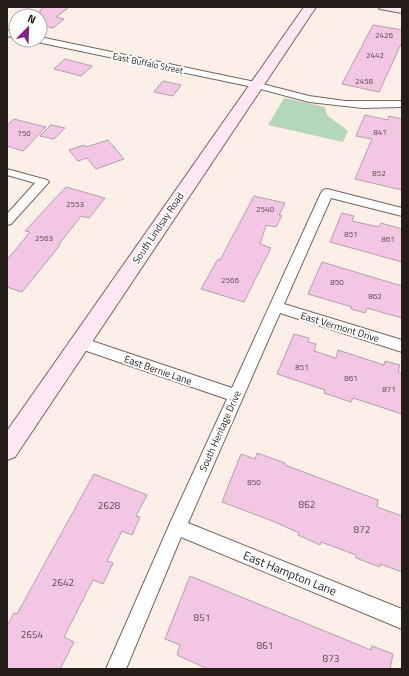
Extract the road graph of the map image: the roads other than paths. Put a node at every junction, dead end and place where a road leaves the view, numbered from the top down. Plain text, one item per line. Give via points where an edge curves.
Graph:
1 (310, 7) edge
2 (384, 7) edge
3 (402, 10) edge
4 (48, 42) edge
5 (255, 85) junction
6 (402, 103) edge
7 (7, 172) edge
8 (402, 212) edge
9 (7, 221) edge
10 (277, 308) junction
11 (80, 344) junction
12 (402, 346) edge
13 (236, 396) junction
14 (7, 450) edge
15 (177, 527) junction
16 (402, 619) edge
17 (116, 669) edge

1 - 5 main road, South Lindsay Road
2 - 3 main road
4 - 5 street, East Buffalo Street
5 - 6 street, East Buffalo Street via 277,93 324,103 355,106
5 - 11 main road, South Lindsay Road
7 - 9 street via 43,182
8 - 10 street, South Heritage Drive via 327,193
10 - 12 street, East Vermont Drive
10 - 13 street, South Heritage Drive
11 - 13 street, East Bernie Lane
11 - 14 main road, South Lindsay Road
13 - 15 street, South Heritage Drive
15 - 16 street, East Hampton Lane
15 - 17 street, South Heritage Drive

